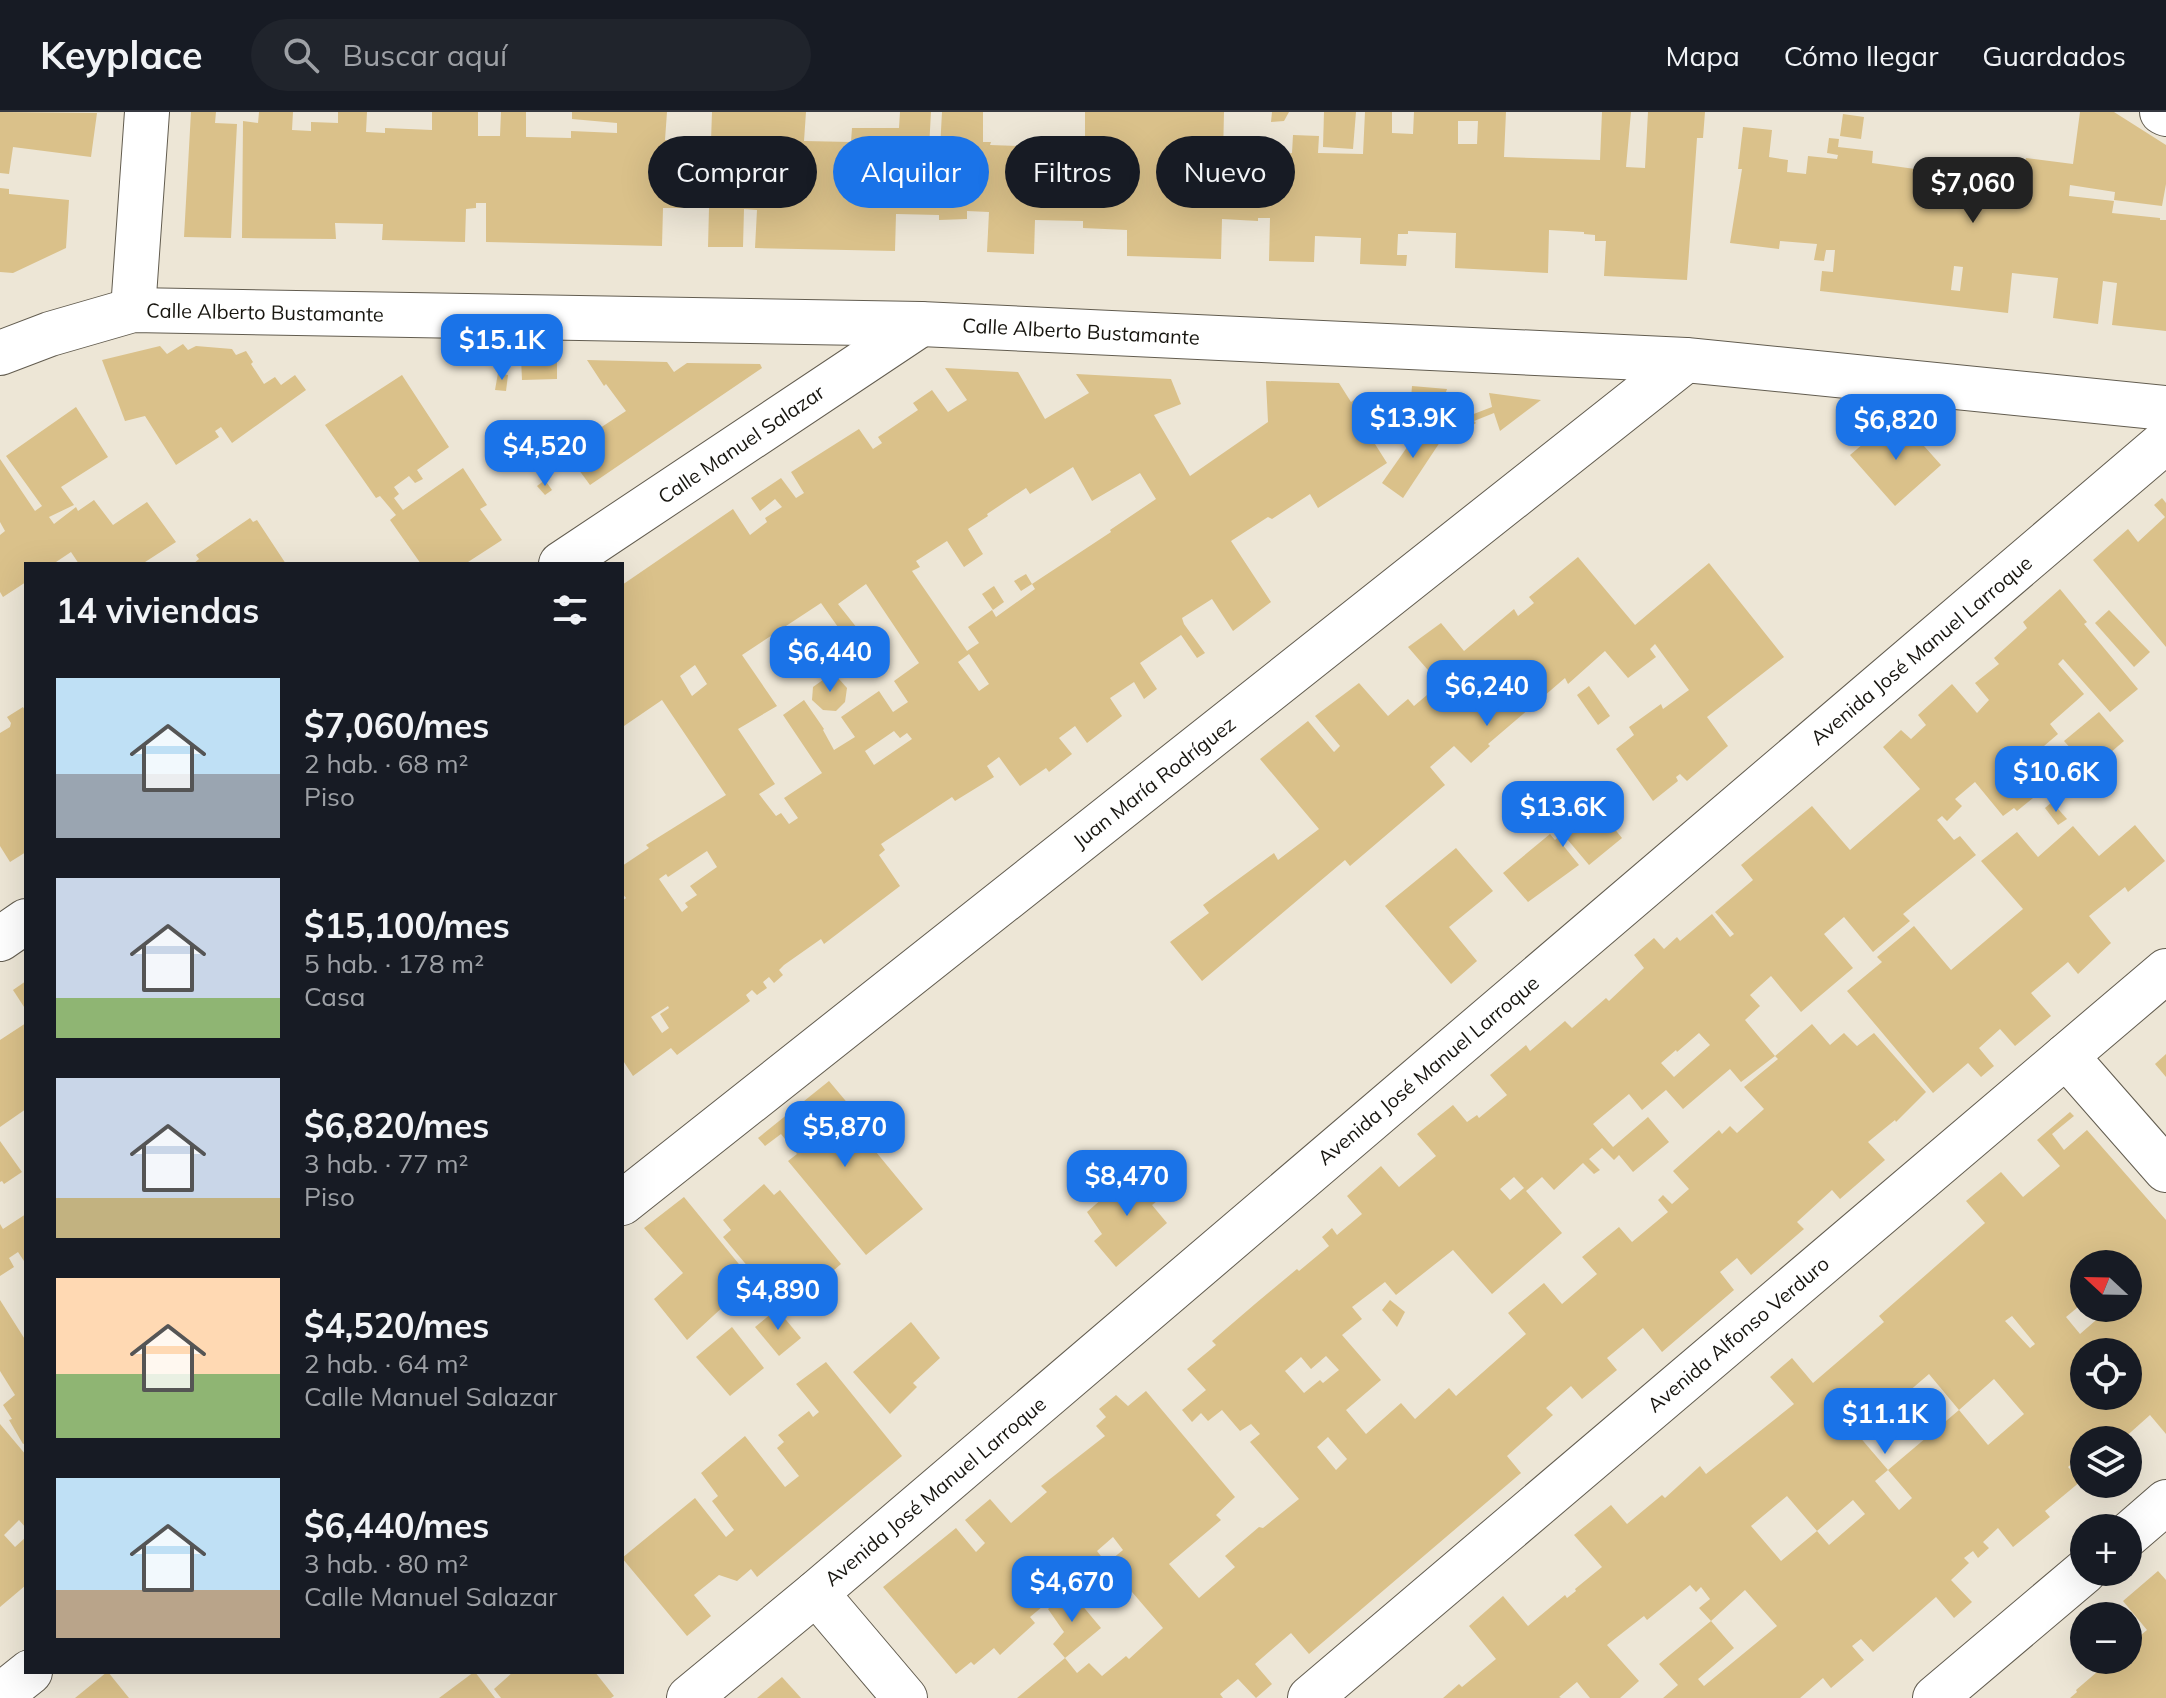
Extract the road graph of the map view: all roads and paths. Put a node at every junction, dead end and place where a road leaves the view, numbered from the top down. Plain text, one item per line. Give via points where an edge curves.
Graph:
1 (147, 112) edge
2 (133, 310) junction
3 (921, 324) junction
4 (0, 353) edge
5 (1686, 360) junction
6 (2166, 408) edge
7 (2166, 441) edge
8 (564, 562) edge
9 (24, 922) edge
10 (0, 939) edge
11 (2166, 971) edge
12 (2066, 1056) junction
13 (2166, 1170) edge
14 (624, 1201) edge
15 (2166, 1502) edge
16 (2142, 1523) edge
17 (2070, 1584) edge
18 (816, 1593) junction
19 (28, 1674) edge
20 (0, 1696) edge
21 (689, 1698) edge
22 (905, 1698) edge
23 (1310, 1698) edge
24 (1935, 1698) edge

1 - 2 street
2 - 3 street, Calle Alberto Bustamante
2 - 4 street, Calle Alberto Bustamante
3 - 5 street, Calle Alberto Bustamante
3 - 8 street, Calle Manuel Salazar
5 - 6 street, Calle Alberto Bustamante
5 - 14 street, Juan María Rodríguez
7 - 18 street, Avenida José Manuel Larroque
9 - 10 street
11 - 12 street, Avenida Alfonso Verduro
12 - 13 street
12 - 23 street, Avenida Alfonso Verduro
15 - 16 street
17 - 24 street
18 - 21 street, Avenida José Manuel Larroque
18 - 22 street
19 - 20 street

